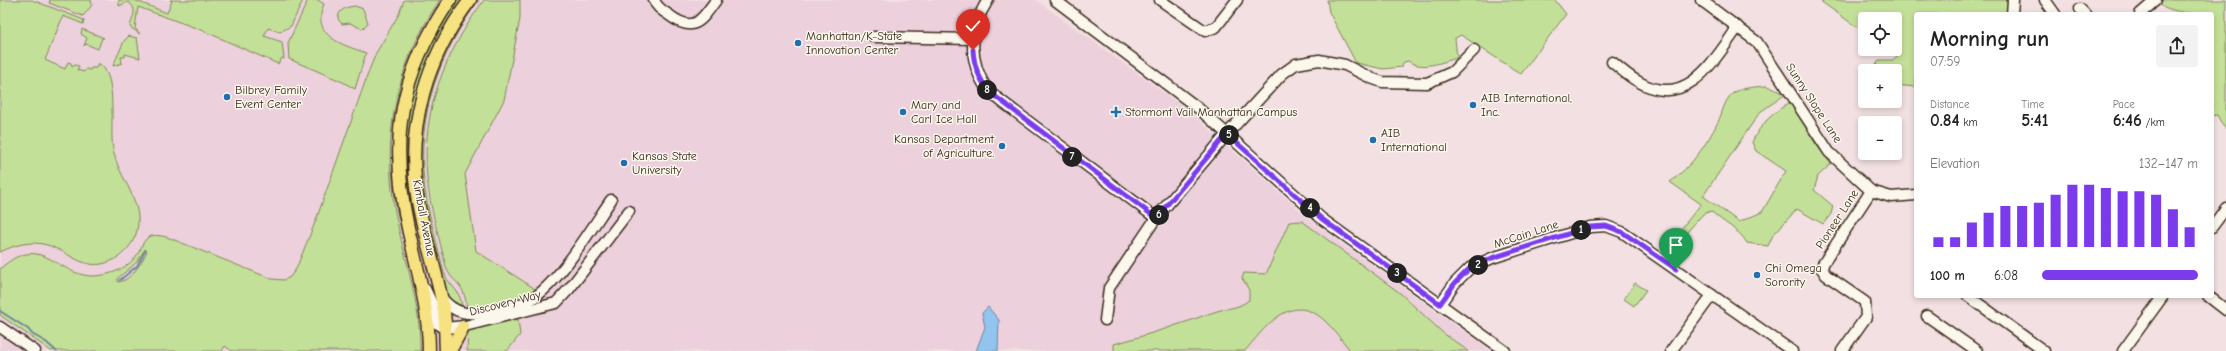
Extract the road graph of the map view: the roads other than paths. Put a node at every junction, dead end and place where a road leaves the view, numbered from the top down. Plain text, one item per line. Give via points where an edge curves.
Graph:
1 (450, 0) edge
2 (470, 0) edge
3 (654, 0) edge
4 (716, 0) edge
5 (988, 0) edge
6 (1055, 0) edge
7 (1160, 0) edge
8 (1237, 0) edge
9 (1701, 0) edge
10 (2013, 0) edge
11 (2045, 0) edge
12 (2156, 0) edge
13 (2012, 12) edge
14 (2054, 12) edge
15 (2142, 12) edge
16 (1738, 27) junction
17 (874, 37) dead end
18 (973, 38) junction
19 (1474, 50) dead end
20 (1612, 62) dead end
21 (1227, 134) junction
22 (1871, 191) junction
23 (1914, 196) edge
24 (612, 200) dead end
25 (2226, 208) edge
26 (629, 211) dead end
27 (1156, 218) junction
28 (2214, 224) edge
29 (421, 283) junction
30 (553, 283) junction
31 (440, 295) junction
32 (1712, 295) junction
33 (1971, 298) edge
34 (2162, 298) edge
35 (2211, 298) edge
36 (1440, 304) junction
37 (2226, 310) edge
38 (530, 311) junction
39 (1927, 316) dead end
40 (1105, 320) dead end
41 (0, 326) edge
42 (463, 327) junction
43 (445, 328) junction
44 (35, 351) edge
45 (429, 351) edge
46 (446, 351) edge
47 (450, 351) edge
48 (1505, 351) edge
49 (1671, 351) edge
50 (1792, 351) edge
51 (1842, 351) edge
52 (1977, 351) edge
53 (2044, 351) edge
54 (2123, 351) edge

1 - 29 main road, Kimball Avenue via 418,54 408,84 401,124 399,180
2 - 31 main road, Kimball Avenue via 450,28 431,66 420,104 415,144 417,196
3 - 4 street via 656,6 681,24 688,26 697,23
5 - 18 street via 980,12
6 - 21 street via 1183,96
7 - 8 street via 1205,31 1216,28
9 - 16 street, Sunny Slope Lane
10 - 13 street
11 - 14 street
12 - 15 street
16 - 20 street via 1709,67 1694,81 1680,88 1667,91 1639,83
16 - 22 street, Sunny Slope Lane via 1757,42 1829,152
17 - 18 street
18 - 27 street via 976,68 988,91
19 - 21 street via 1452,72 1427,83 1382,82 1345,65 1327,60 1296,64 1268,87
21 - 27 street
21 - 36 street via 1322,219
22 - 23 street, Sunny Slope Lane via 1891,197
22 - 51 street, Pioneer Lane via 1822,269 1826,275 1865,302 1866,317
24 - 30 street, Discovery Way
25 - 28 street
26 - 38 street, Discovery Way via 556,303
27 - 40 street via 1109,288
29 - 43 street via 434,308 436,323
29 - 45 main road, Kimball Avenue via 427,315
30 - 31 street, Discovery Way via 530,300 481,314 460,313 446,304
30 - 38 street via 542,301
31 - 43 main road, Kimball Avenue
32 - 36 street, McCain Lane via 1622,232 1606,226 1590,227 1492,258 1470,268
32 - 49 street
32 - 50 street, McCain Lane
33 - 53 street
34 - 54 street
35 - 37 street
36 - 48 street
38 - 42 street, Discovery Way
39 - 52 street
41 - 44 street
42 - 43 street, Discovery Way
42 - 47 main road
43 - 46 main road, Kimball Avenue

